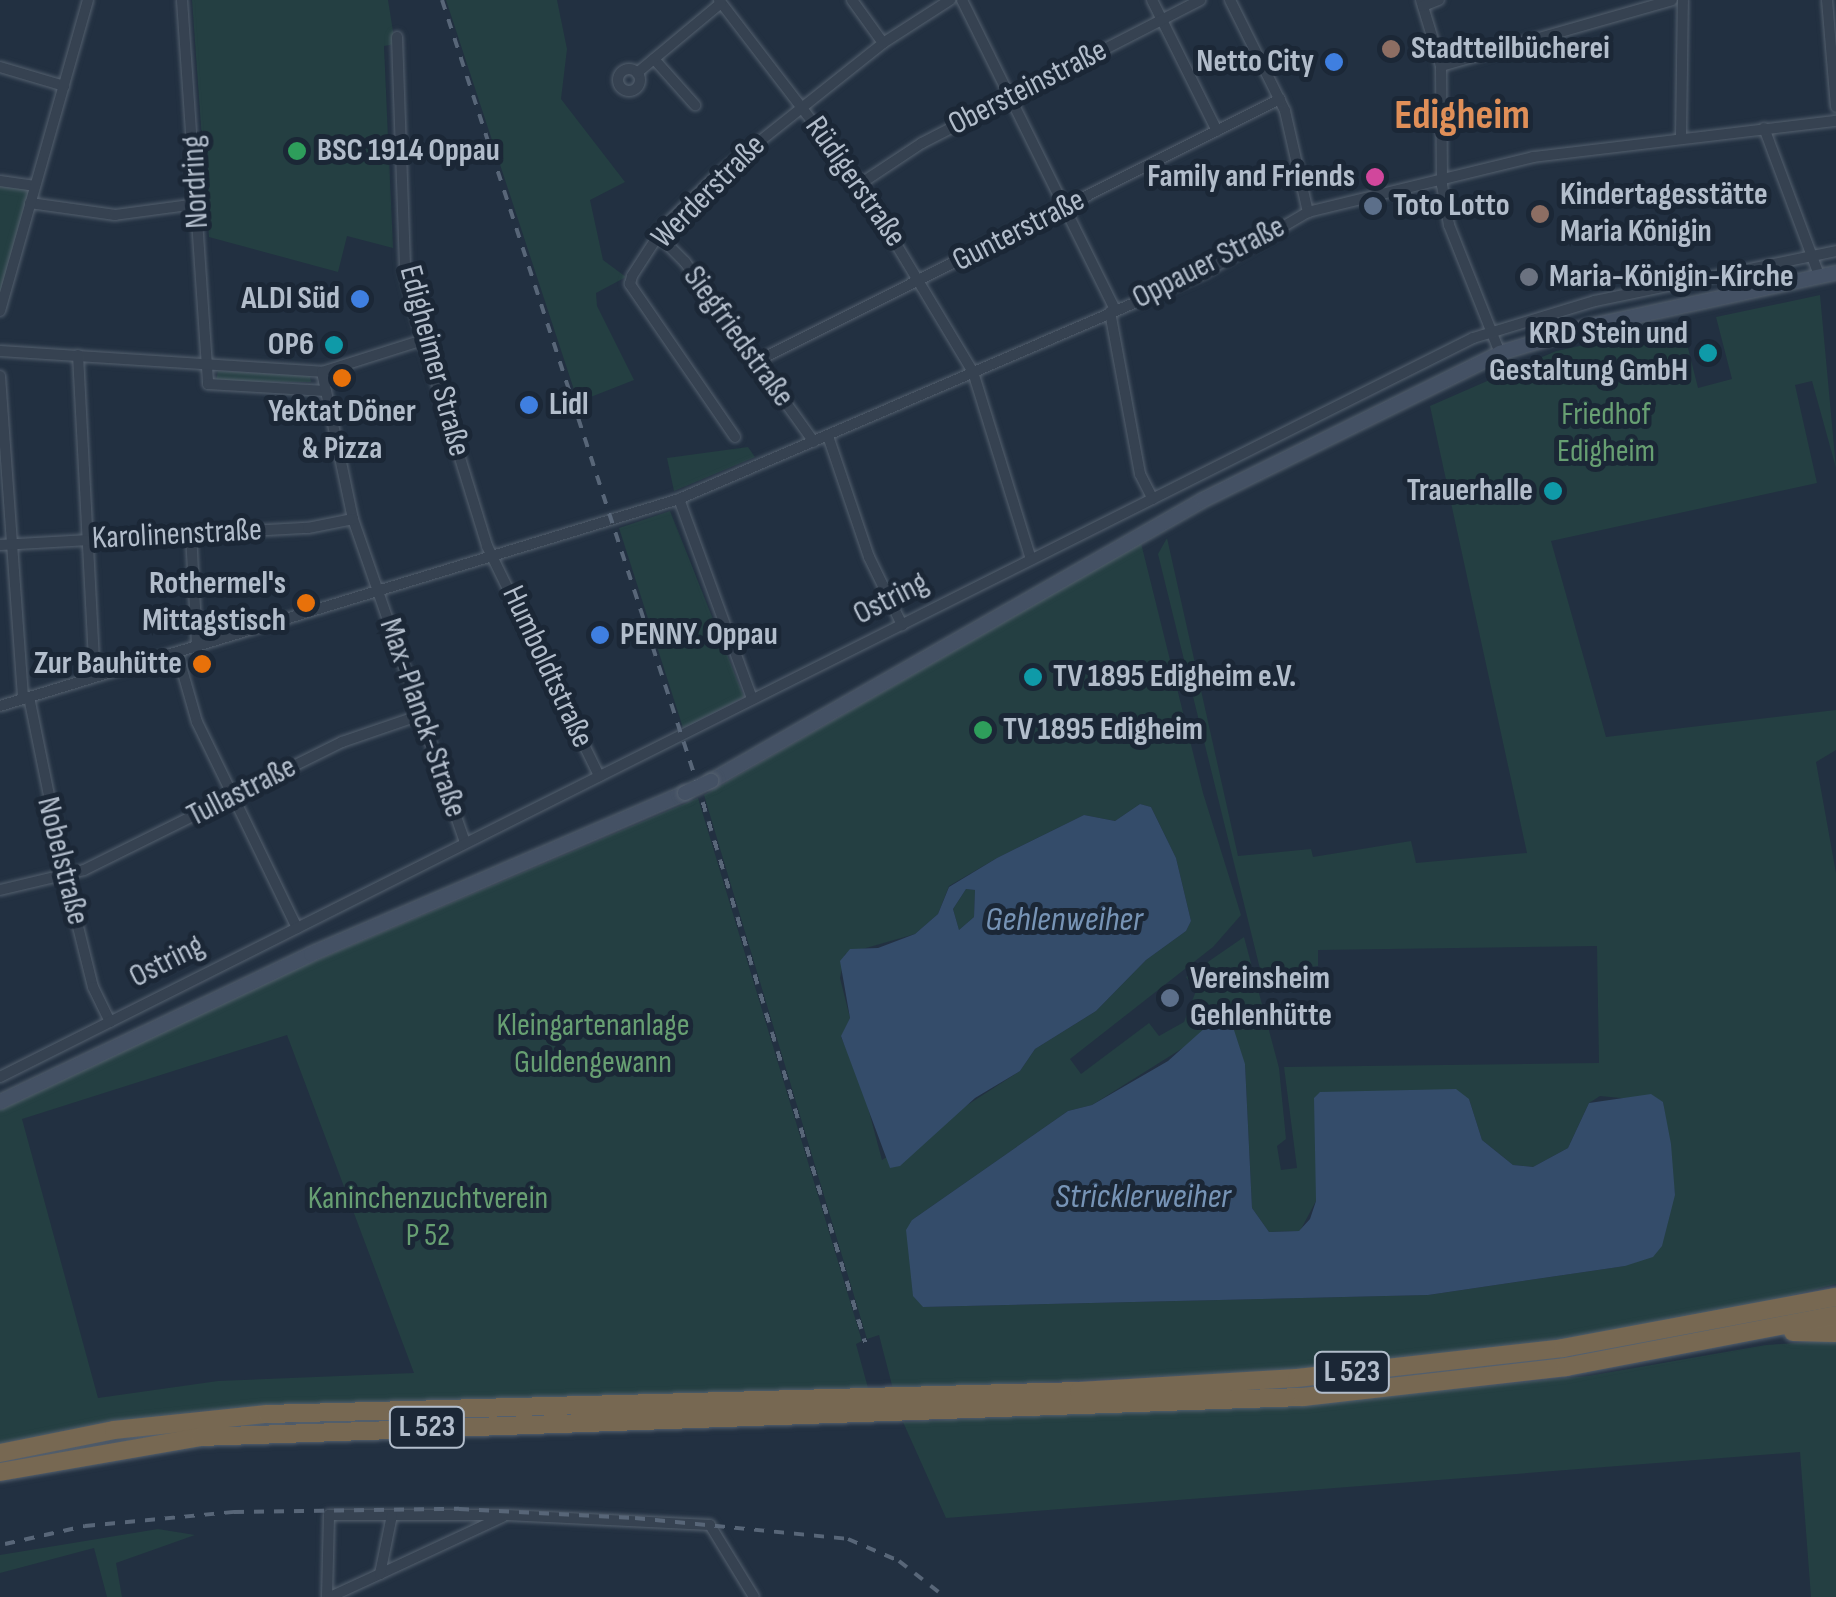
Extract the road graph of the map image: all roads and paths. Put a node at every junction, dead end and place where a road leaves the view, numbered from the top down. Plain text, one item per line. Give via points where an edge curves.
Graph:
1 (88, 0) edge
2 (182, 0) edge
3 (852, 0) edge
4 (950, 0) edge
5 (962, 0) edge
6 (1152, 0) edge
7 (1200, 0) edge
8 (1230, 0) edge
9 (1439, 0) edge
10 (1672, 0) edge
11 (1683, 0) edge
12 (1827, 0) edge
13 (720, 1) edge
14 (1422, 3) edge
15 (1162, 20) junction
16 (397, 37) dead end
17 (883, 42) junction
18 (654, 59) junction
19 (1440, 66) junction
20 (0, 67) edge
21 (638, 73) dead end
22 (64, 86) junction
23 (1011, 95) junction
24 (1280, 99) junction
25 (694, 105) dead end
26 (802, 106) junction
27 (1836, 107) edge
28 (1836, 121) edge
29 (1764, 128) junction
30 (1217, 131) junction
31 (1681, 136) junction
32 (1442, 176) junction
33 (0, 181) edge
34 (860, 184) junction
35 (35, 186) junction
36 (30, 203) junction
37 (196, 204) junction
38 (1065, 208) junction
39 (1308, 212) junction
40 (658, 235) junction
41 (1836, 251) edge
42 (1815, 258) junction
43 (1836, 273) edge
44 (1820, 278) junction
45 (921, 280) junction
46 (1112, 310) junction
47 (0, 312) edge
48 (1486, 333) junction
49 (423, 340) junction
50 (0, 350) edge
51 (1500, 352) junction
52 (78, 355) junction
53 (757, 361) junction
54 (206, 364) junction
55 (322, 372) junction
56 (973, 372) junction
57 (0, 376) edge
58 (326, 391) junction
59 (828, 436) junction
60 (735, 437) dead end
61 (814, 442) junction
62 (678, 499) junction
63 (1153, 499) junction
64 (353, 519) junction
65 (190, 534) junction
66 (86, 539) junction
67 (13, 544) junction
68 (0, 545) edge
69 (1032, 558) junction
70 (495, 559) junction
71 (378, 593) junction
72 (902, 625) junction
73 (197, 646) junction
74 (178, 652) junction
75 (95, 677) junction
76 (26, 698) junction
77 (752, 699) junction
78 (0, 706) edge
79 (421, 715) junction
80 (599, 776) junction
81 (231, 798) junction
82 (466, 842) junction
83 (65, 874) junction
84 (0, 890) edge
85 (297, 928) junction
86 (110, 1022) junction
87 (0, 1078) edge
88 (0, 1102) edge
89 (1836, 1298) edge
90 (1836, 1315) edge
91 (1768, 1330) junction
92 (1836, 1333) edge
93 (911, 1406) junction
94 (855, 1407) junction
95 (0, 1453) edge
96 (0, 1472) edge
97 (392, 1515) junction
98 (506, 1515) junction
99 (380, 1574) junction
100 (329, 1597) edge
101 (754, 1597) edge

1 - 22 street
2 - 37 street, Nordring
3 - 17 street
4 - 17 street, Werderstraße
5 - 23 street
6 - 15 street
7 - 15 street, Obersteinstraße
8 - 24 street
9 - 14 street
10 - 19 street
11 - 31 street
12 - 27 street
13 - 18 street, Rüdigerstraße
13 - 26 street, Rüdigerstraße
14 - 19 street
15 - 23 street, Obersteinstraße
15 - 30 street
16 - 49 street, Edigheimer Straße via 405,272
17 - 26 street, Werderstraße
18 - 21 street, Rüdigerstraße
18 - 25 street
19 - 32 street
20 - 22 street
22 - 35 street
23 - 34 street, Obersteinstraße
23 - 38 street
24 - 30 street, Gunterstraße
24 - 39 street
26 - 34 street, Rüdigerstraße
26 - 40 street, Werderstraße
28 - 29 street, Oppauer Straße
29 - 31 street, Oppauer Straße
29 - 42 street
30 - 38 street, Gunterstraße
31 - 32 street, Oppauer Straße
32 - 39 street, Oppauer Straße
32 - 48 street via 1450,225
33 - 35 street
34 - 45 street, Rüdigerstraße
35 - 36 street
36 - 37 street via 115,215
36 - 47 street
37 - 54 street, Nordring
38 - 45 street, Gunterstraße
38 - 46 street
39 - 46 street, Oppauer Straße via 1204,273
40 - 53 street, Siegfriedstraße
40 - 60 street, Werderstraße via 630,284
41 - 42 street, Ostring
42 - 44 street
42 - 48 street, Ostring via 1595,301
43 - 44 street, Ostring
44 - 51 street, Ostring via 1590,326
45 - 53 street, Gunterstraße
45 - 56 street, Rüdigerstraße
46 - 56 street, Oppauer Straße
46 - 63 street via 1140,474
48 - 51 street
48 - 63 street, Ostring
49 - 55 street
49 - 70 street, Edigheimer Straße
50 - 52 street
51 - 88 street, Ostring, bridge via 1172,517 711,780 311,954
52 - 54 street
52 - 66 street
53 - 61 street, Siegfriedstraße
54 - 55 street
54 - 58 street via 208,384
55 - 58 street, Max-Planck-Straße
56 - 59 street, Oppauer Straße
56 - 69 street, Rüdigerstraße
57 - 67 street, Nobelstraße
58 - 64 street, Max-Planck-Straße
59 - 61 street, Oppauer Straße
59 - 72 street via 869,557
61 - 62 street, Oppauer Straße
62 - 70 street, Oppauer Straße
62 - 77 street
63 - 69 street, Ostring
64 - 65 street, Karolinenstraße
64 - 71 street, Max-Planck-Straße
65 - 66 street, Karolinenstraße
65 - 73 street
66 - 67 street, Karolinenstraße
66 - 75 street
67 - 68 street, Karolinenstraße
67 - 76 street, Nobelstraße
69 - 72 street, Ostring
70 - 71 street
70 - 80 street, Humboldtstraße
71 - 73 street
71 - 79 street, Max-Planck-Straße
72 - 77 street, Ostring
73 - 74 street
74 - 75 street
74 - 81 street via 190,708
75 - 76 street
76 - 78 street
76 - 83 street, Nobelstraße
77 - 80 street, Ostring
79 - 81 street, Tullastraße via 342,742
79 - 82 street, Max-Planck-Straße
80 - 82 street, Ostring
81 - 83 street, Tullastraße
81 - 85 street
82 - 85 street, Ostring
83 - 84 street, Tullastraße
83 - 86 street, Nobelstraße via 93,987
85 - 86 street, Ostring
86 - 87 street, Ostring
89 - 93 highway, L 523 via 1473,1360
90 - 91 highway
91 - 92 highway
91 - 93 highway, L 523 via 1566,1367 1303,1397
93 - 94 highway, L 523
94 - 95 highway, L 523 via 267,1414 114,1430
94 - 96 highway, L 523 via 200,1437
97 - 98 street
97 - 99 street
97 - 100 street via 328,1515
98 - 99 street
98 - 101 street via 710,1526
99 - 100 street

